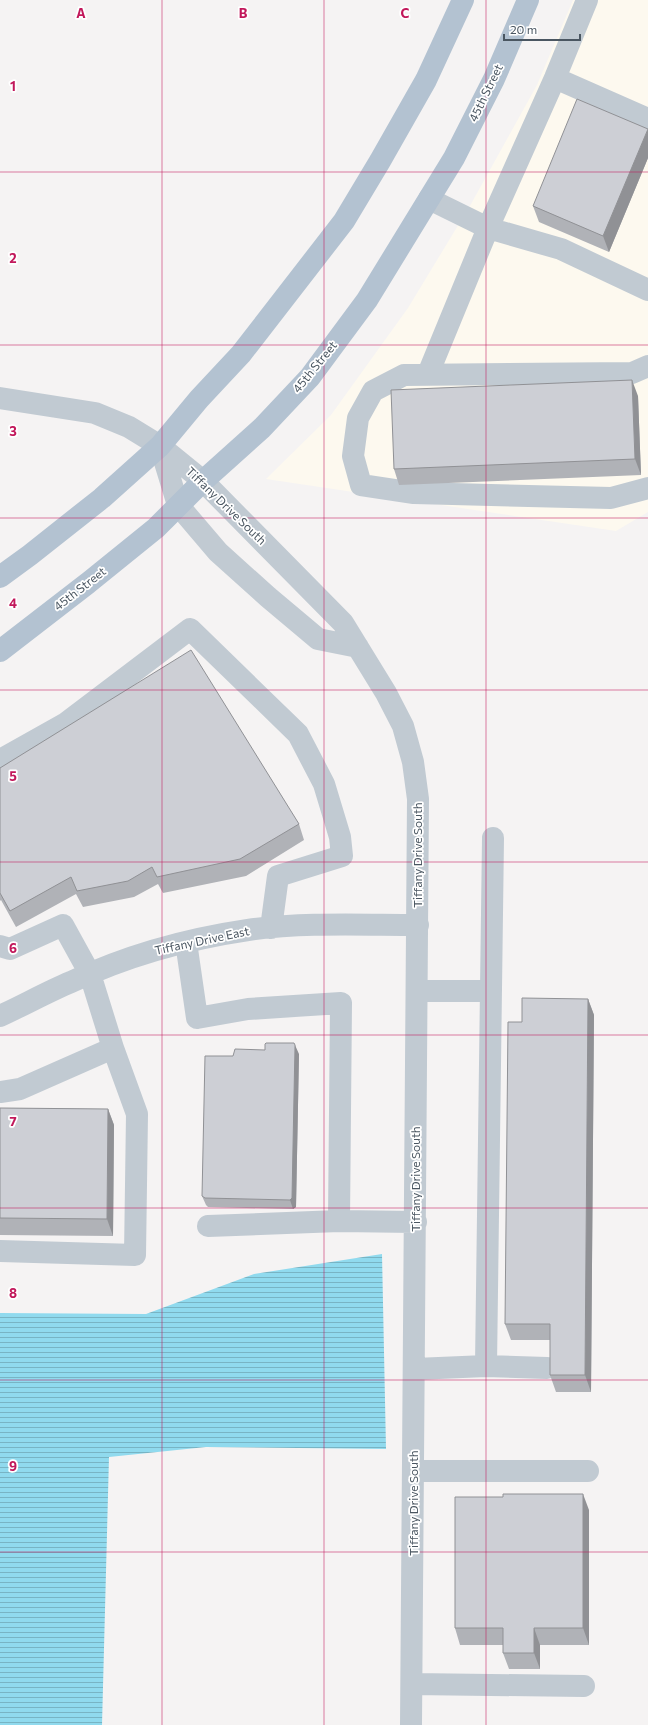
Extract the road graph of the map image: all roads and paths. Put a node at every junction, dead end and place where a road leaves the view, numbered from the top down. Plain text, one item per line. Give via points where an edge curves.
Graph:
1 (463, 0) edge
2 (528, 0) edge
3 (587, 0) edge
4 (555, 78) junction
5 (648, 118) edge
6 (429, 199) junction
7 (488, 228) junction
8 (648, 290) edge
9 (648, 366) edge
10 (428, 374) junction
11 (0, 398) edge
12 (160, 446) junction
13 (203, 481) junction
14 (648, 488) edge
15 (178, 505) junction
16 (0, 577) edge
17 (358, 647) junction
18 (0, 651) edge
19 (0, 760) edge
20 (494, 838) dead end
21 (418, 925) junction
22 (271, 928) junction
23 (186, 942) junction
24 (0, 946) edge
25 (90, 974) junction
26 (417, 991) junction
27 (491, 991) junction
28 (0, 1016) edge
29 (113, 1048) junction
30 (0, 1092) edge
31 (339, 1222) junction
32 (416, 1222) junction
33 (208, 1226) dead end
34 (0, 1251) edge
35 (486, 1366) junction
36 (547, 1368) dead end
37 (415, 1369) junction
38 (414, 1471) junction
39 (588, 1471) dead end
40 (412, 1684) junction
41 (584, 1686) dead end
42 (411, 1725) edge

1 - 12 main road via 426,80 344,220 241,354
2 - 6 main road, 45th Street via 494,79 454,158
3 - 4 street
4 - 5 street
4 - 7 street
6 - 7 street
6 - 13 main road, 45th Street via 367,300 310,376 262,428
7 - 8 street via 561,249
7 - 10 street
9 - 10 street via 632,373
10 - 14 street via 404,375 373,391 358,418 353,456 361,485 414,493 611,498
11 - 12 street via 95,413 130,427
12 - 13 street, Tiffany Drive South
12 - 15 street, Tiffany Drive South
12 - 16 main road via 102,498
13 - 15 main road, 45th Street
13 - 17 street, Tiffany Drive South via 344,623
15 - 17 street, Tiffany Drive South via 218,552 318,639
15 - 18 main road, 45th Street via 156,528
17 - 21 street, Tiffany Drive South via 395,709 403,726 413,762 418,799
19 - 22 street via 66,723 190,629 298,734 324,784 340,837 342,856 278,876
20 - 27 street
21 - 22 street, Tiffany Drive East via 318,924
21 - 26 street, Tiffany Drive South
22 - 23 street, Tiffany Drive East
23 - 25 street, Tiffany Drive East
23 - 31 street via 197,1018 248,1009 341,1003
24 - 25 street via 10,949 62,925
25 - 28 street, Tiffany Drive East
25 - 29 street
26 - 27 street
26 - 32 street, Tiffany Drive South
27 - 35 street
29 - 30 street via 20,1090
29 - 34 street via 137,1114 135,1255
31 - 32 street
31 - 33 street
32 - 37 street, Tiffany Drive South
35 - 36 street
35 - 37 street
37 - 38 street, Tiffany Drive South
38 - 39 street
38 - 40 street, Tiffany Drive South
40 - 41 street
40 - 42 street, Tiffany Drive South

